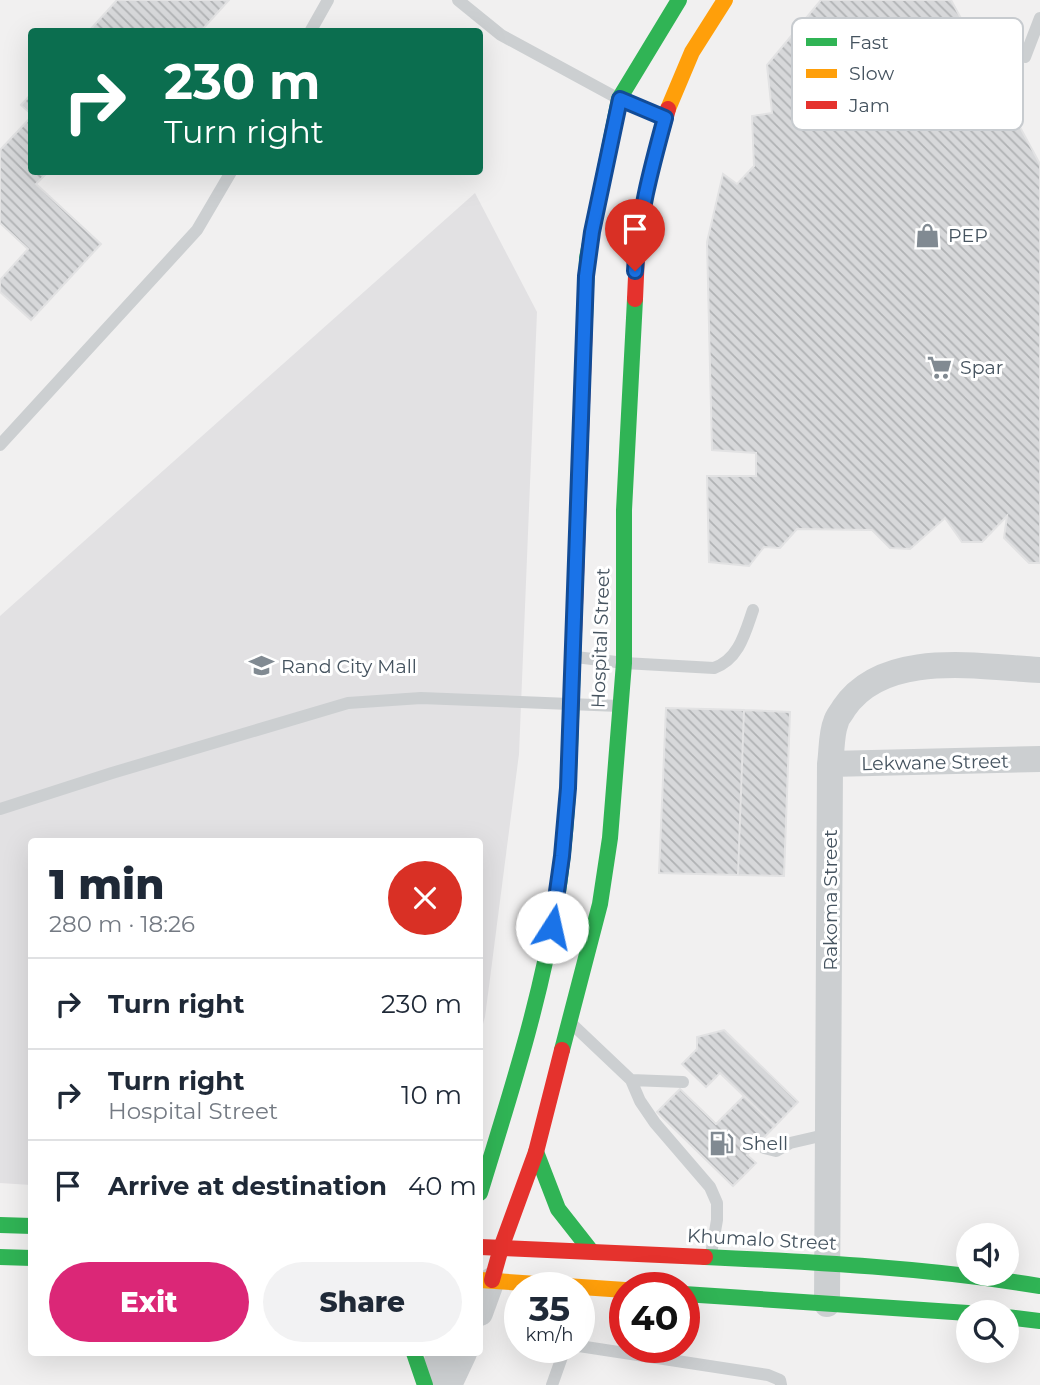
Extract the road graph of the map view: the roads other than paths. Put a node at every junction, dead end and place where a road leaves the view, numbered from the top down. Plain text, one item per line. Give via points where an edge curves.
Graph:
1 (328, 0) edge
2 (458, 0) edge
3 (679, 0) edge
4 (725, 0) edge
5 (1040, 18) edge
6 (312, 28) edge
7 (1025, 57) dead end
8 (620, 99) junction
9 (665, 118) junction
10 (229, 175) edge
11 (0, 445) edge
12 (752, 610) dead end
13 (572, 656) junction
14 (624, 663) junction
15 (1040, 670) edge
16 (571, 704) junction
17 (620, 706) junction
18 (1040, 759) edge
19 (831, 764) junction
20 (0, 809) edge
21 (570, 1023) junction
22 (631, 1080) junction
23 (683, 1082) dead end
24 (512, 1089) junction
25 (829, 1135) junction
26 (483, 1140) edge
27 (764, 1148) dead end
28 (536, 1152) junction
29 (483, 1183) edge
30 (0, 1225) edge
31 (28, 1226) edge
32 (483, 1247) edge
33 (501, 1248) junction
34 (591, 1251) junction
35 (710, 1256) junction
36 (0, 1257) edge
37 (28, 1258) edge
38 (828, 1263) junction
39 (486, 1280) edge
40 (1040, 1286) edge
41 (609, 1289) edge
42 (700, 1295) edge
43 (827, 1304) junction
44 (956, 1312) edge
45 (1019, 1319) edge
46 (1040, 1321) edge
47 (595, 1348) edge
48 (415, 1356) edge
49 (438, 1356) edge
50 (463, 1356) edge
51 (560, 1363) edge
52 (428, 1385) edge
53 (449, 1385) edge
54 (552, 1385) edge
55 (781, 1385) edge

1 - 6 lane
2 - 8 lane via 501,36
3 - 8 street, Hospital Street
4 - 9 street, Hospital Street via 694,49
5 - 7 lane
8 - 9 lane
8 - 13 street, Hospital Street via 587,258
9 - 14 street, Hospital Street via 638,231 624,510
10 - 11 lane via 197,230
12 - 14 lane via 737,650 721,666
13 - 14 lane
13 - 16 street, Hospital Street
14 - 17 street, Hospital Street
15 - 19 street, Rakoma Street via 946,666 883,675 858,692 836,721
16 - 17 lane
16 - 20 lane via 421,698 348,703
16 - 24 street, Hospital Street via 556,905
17 - 21 street, Hospital Street via 600,904
18 - 19 street, Lekwane Street
19 - 25 street, Rakoma Street
21 - 22 lane
21 - 28 street, Hospital Street
22 - 23 lane
22 - 35 lane via 655,1123 710,1187 717,1203
24 - 26 street
24 - 29 street, Hospital Street
25 - 27 lane via 776,1150
25 - 38 street, Rakoma Street
28 - 33 street, Hospital Street
28 - 34 street via 558,1209
30 - 31 street
32 - 33 street, Khumalo Street
33 - 34 street, Khumalo Street
33 - 39 street, Hospital Street
34 - 35 street, Khumalo Street
35 - 38 street, Khumalo Street
36 - 37 street
38 - 40 street, Khumalo Street
38 - 43 street, Rakoma Street
39 - 41 street
42 - 43 street
43 - 44 street
45 - 46 street
47 - 55 lane via 768,1375
48 - 52 street
49 - 52 street
50 - 53 street
51 - 54 lane

